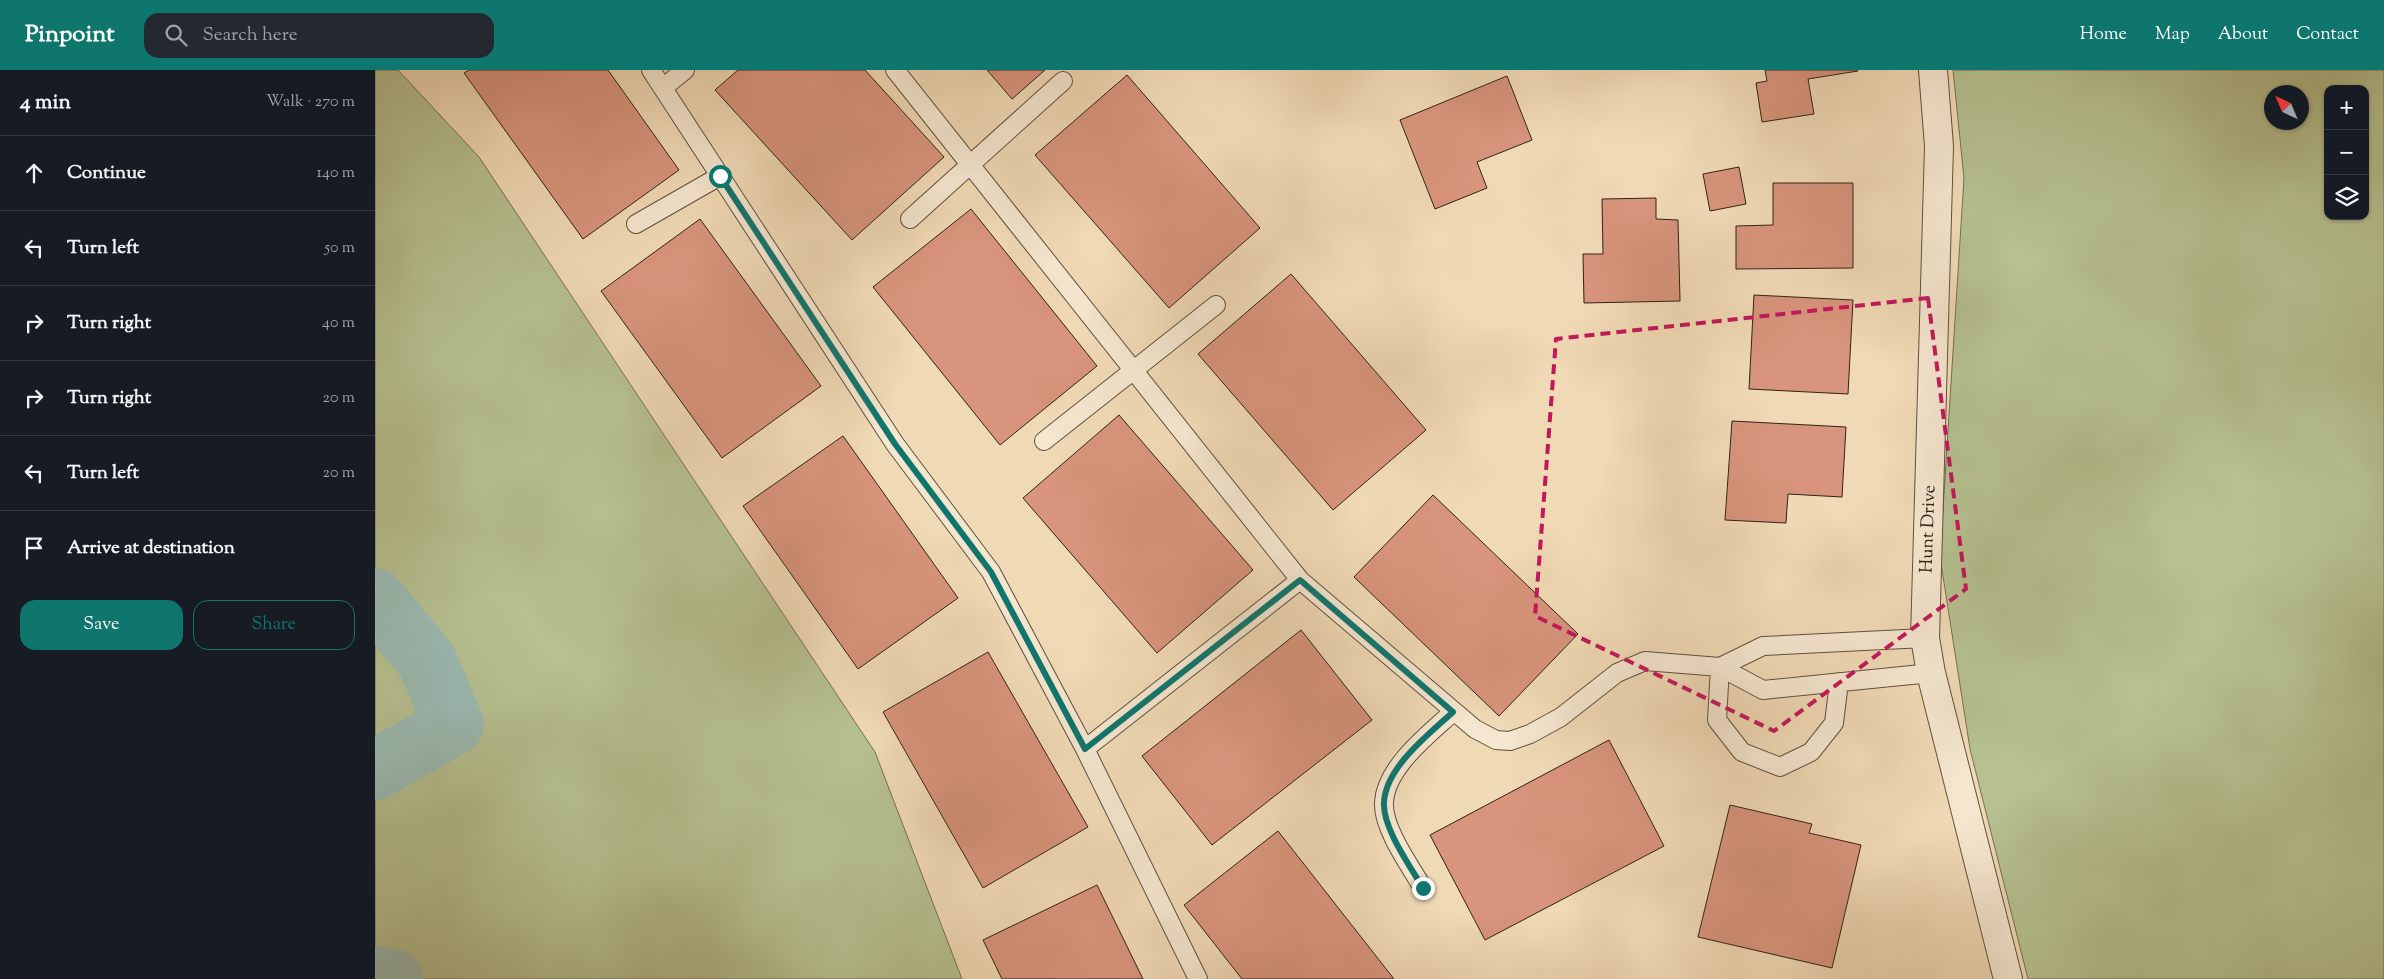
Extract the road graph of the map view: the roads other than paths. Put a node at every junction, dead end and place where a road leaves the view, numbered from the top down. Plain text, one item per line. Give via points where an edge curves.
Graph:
1 (651, 70) edge
2 (685, 70) edge
3 (895, 70) edge
4 (1933, 70) edge
5 (1063, 81) dead end
6 (664, 87) junction
7 (971, 166) junction
8 (720, 176) junction
9 (910, 219) dead end
10 (637, 224) dead end
11 (1216, 305) dead end
12 (1133, 370) junction
13 (1044, 441) dead end
14 (1300, 580) junction
15 (1925, 638) junction
16 (1720, 667) junction
17 (1931, 673) junction
18 (1839, 682) junction
19 (1453, 712) junction
20 (1085, 749) junction
21 (1423, 888) dead end
22 (1197, 979) edge
23 (2008, 979) edge

1 - 6 lane
2 - 6 lane
3 - 7 lane
4 - 15 street, Hunt Drive via 1939,146
5 - 7 lane
6 - 8 lane
7 - 9 lane
7 - 12 lane
8 - 10 lane
8 - 20 lane via 895,444 991,572
11 - 12 lane
12 - 13 lane
12 - 14 lane
14 - 19 lane
14 - 20 lane
15 - 16 lane via 1763,646
15 - 17 street, Hunt Drive
16 - 18 lane via 1763,690
16 - 18 lane via 1717,720 1742,752 1781,767 1811,752 1834,723
16 - 19 lane via 1645,661 1617,673 1561,717 1509,741 1496,740
17 - 18 lane
17 - 23 street, Hunt Drive
19 - 21 lane via 1408,755 1392,777 1384,802 1389,824
20 - 22 lane

